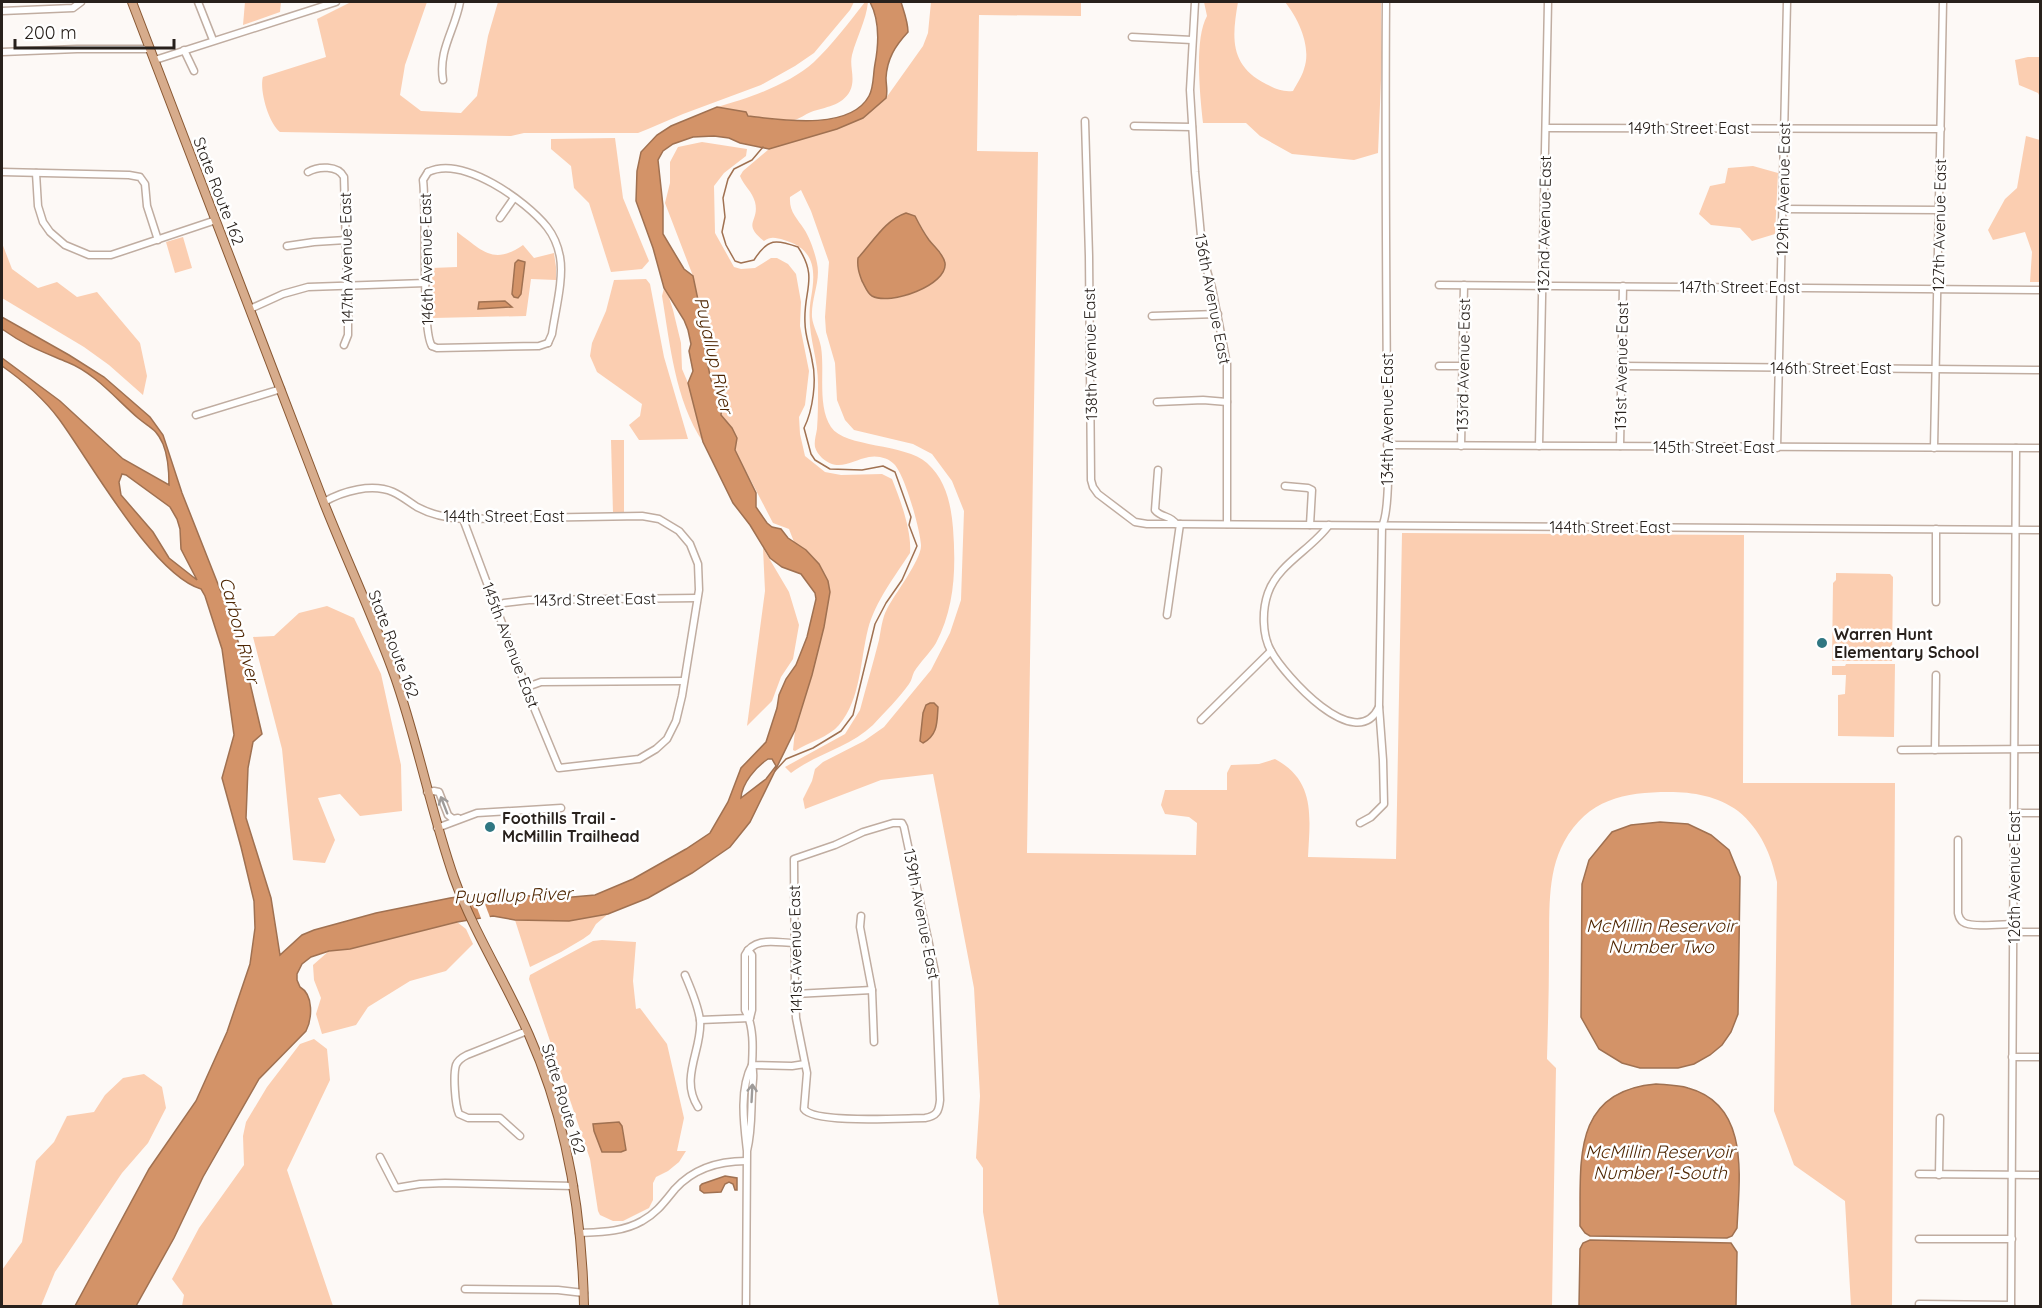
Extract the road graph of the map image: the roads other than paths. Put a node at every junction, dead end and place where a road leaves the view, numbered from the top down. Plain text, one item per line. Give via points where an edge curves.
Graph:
1 (2, 2) edge
2 (81, 2) edge
3 (132, 2) edge
4 (198, 2) edge
5 (336, 2) edge
6 (460, 2) edge
7 (1195, 2) edge
8 (1386, 2) edge
9 (1548, 2) edge
10 (1787, 2) edge
11 (1943, 2) edge
12 (315, 5) edge
13 (2, 11) edge
14 (1132, 37) dead end
15 (213, 40) junction
16 (1192, 40) junction
17 (150, 49) junction
18 (184, 50) junction
19 (2, 52) edge
20 (155, 60) junction
21 (194, 71) dead end
22 (443, 80) dead end
23 (1085, 121) dead end
24 (1134, 126) dead end
25 (1192, 127) junction
26 (1546, 128) junction
27 (1784, 129) junction
28 (1941, 129) junction
29 (2, 172) edge
30 (308, 172) dead end
31 (36, 173) junction
32 (514, 198) junction
33 (1782, 209) junction
34 (1939, 210) junction
35 (500, 218) dead end
36 (216, 220) junction
37 (158, 240) junction
38 (346, 240) junction
39 (287, 246) dead end
40 (426, 283) junction
41 (347, 285) junction
42 (1439, 285) dead end
43 (1464, 285) junction
44 (1543, 286) junction
45 (1623, 286) junction
46 (1780, 287) junction
47 (1938, 289) junction
48 (2040, 290) edge
49 (250, 309) junction
50 (1218, 315) junction
51 (1152, 316) dead end
52 (344, 345) dead end
53 (1438, 366) dead end
54 (1463, 366) junction
55 (1621, 366) junction
56 (1779, 368) junction
57 (1936, 369) junction
58 (2040, 370) edge
59 (281, 389) junction
60 (1157, 402) dead end
61 (1227, 402) junction
62 (196, 414) dead end
63 (1388, 445) junction
64 (1461, 446) junction
65 (1539, 446) junction
66 (1620, 446) junction
67 (1777, 448) junction
68 (1934, 448) junction
69 (2016, 448) junction
70 (2040, 448) edge
71 (1158, 470) dead end
72 (1285, 486) dead end
73 (324, 502) junction
74 (463, 519) junction
75 (1178, 524) junction
76 (1227, 524) junction
77 (1310, 525) junction
78 (1329, 525) junction
79 (1382, 526) junction
80 (1936, 529) junction
81 (2016, 530) junction
82 (2040, 530) edge
83 (697, 598) junction
84 (1936, 602) dead end
85 (496, 608) junction
86 (1167, 615) dead end
87 (1271, 651) junction
88 (1936, 675) dead end
89 (684, 681) junction
90 (527, 687) junction
91 (1379, 706) junction
92 (1201, 720) dead end
93 (2040, 749) edge
94 (1900, 750) dead end
95 (1935, 750) junction
96 (2015, 750) junction
97 (427, 792) junction
98 (561, 808) dead end
99 (2014, 813) junction
100 (2040, 813) edge
101 (462, 818) junction
102 (1360, 823) dead end
103 (437, 828) junction
104 (1958, 840) dead end
105 (796, 857) joint
106 (861, 916) dead end
107 (2014, 928) junction
108 (2040, 932) edge
109 (795, 943) junction
110 (686, 975) dead end
111 (872, 990) junction
112 (795, 994) junction
113 (750, 1018) junction
114 (700, 1020) junction
115 (527, 1031) junction
116 (874, 1042) dead end
117 (2012, 1057) junction
118 (2040, 1057) edge
119 (806, 1064) junction
120 (752, 1065) junction
121 (698, 1107) dead end
122 (806, 1112) joint
123 (1940, 1118) dead end
124 (520, 1136) dead end
125 (380, 1157) dead end
126 (746, 1161) junction
127 (1919, 1174) dead end
128 (1939, 1175) junction
129 (2012, 1175) junction
130 (2040, 1175) edge
131 (573, 1186) junction
132 (579, 1233) junction
133 (1919, 1239) dead end
134 (2012, 1239) junction
135 (465, 1289) dead end
136 (584, 1293) junction
137 (1919, 1304) dead end
138 (584, 1306) edge
139 (746, 1306) edge
140 (2011, 1306) edge

1 - 13 street
2 - 13 street via 73,8
3 - 17 main road, State Route 162
4 - 15 street
5 - 12 street
6 - 22 street via 441,58
7 - 16 street, 136th Avenue East
8 - 63 street, 134th Avenue East
9 - 26 street, 132nd Avenue East
10 - 27 street, 129th Avenue East
11 - 28 street, 127th Avenue East
12 - 15 street
14 - 16 street
15 - 18 street
16 - 25 street, 136th Avenue East
17 - 19 street
17 - 20 main road, State Route 162
18 - 20 street
18 - 21 street
20 - 36 main road, State Route 162
23 - 75 street, 138th Avenue East via 1093,487 1134,522
24 - 25 street
25 - 50 street, 136th Avenue East via 1200,239
26 - 27 street, 149th Street East
26 - 44 street, 132nd Avenue East
27 - 28 street, 149th Street East
27 - 33 street, 129th Avenue East
28 - 34 street, 127th Avenue East
29 - 31 street
30 - 38 street, 147th Avenue East via 333,168 344,177
31 - 37 street via 140,177
31 - 37 street via 43,222 59,241 81,253 100,256
32 - 35 street
32 - 40 street, 146th Avenue East via 488,180 466,172 425,169
32 - 40 street, 146th Avenue East via 552,234 560,259 550,345 429,349
33 - 34 street
33 - 46 street, 129th Avenue East
34 - 47 street, 127th Avenue East
36 - 37 street
36 - 49 main road, State Route 162
38 - 39 street
38 - 41 street, 147th Avenue East
40 - 41 street
41 - 49 street via 300,289
41 - 52 street, 147th Avenue East via 348,334
42 - 43 street, 147th Street East
43 - 44 street, 147th Street East
43 - 54 street, 133rd Avenue East
44 - 45 street, 147th Street East
44 - 65 street, 132nd Avenue East
45 - 46 street, 147th Street East
45 - 55 street, 131st Avenue East
46 - 47 street, 147th Street East
46 - 56 street, 129th Avenue East
47 - 48 street, 147th Street East
47 - 57 street, 127th Avenue East
49 - 59 main road, State Route 162
50 - 51 street
50 - 61 street, 136th Avenue East via 1227,364
53 - 54 street
54 - 64 street, 133rd Avenue East
55 - 56 street, 146th Street East
55 - 66 street, 131st Avenue East
56 - 57 street, 146th Street East
56 - 67 street, 129th Avenue East
57 - 58 street, 146th Street East
57 - 68 street, 127th Avenue East
59 - 62 street
59 - 73 main road, State Route 162
60 - 61 street
61 - 76 street, 136th Avenue East
63 - 64 street, 145th Street East
63 - 79 street, 134th Avenue East
64 - 65 street, 145th Street East
65 - 66 street, 145th Street East
66 - 67 street, 145th Street East
67 - 68 street, 145th Street East
68 - 69 street, 145th Street East
69 - 70 street, 145th Street East
69 - 81 street, 126th Avenue East
71 - 75 street via 1155,510
72 - 77 street via 1312,490
73 - 74 street, 144th Street East via 352,491 377,488 393,492 434,515
73 - 97 main road, State Route 162 via 394,676
74 - 83 street, 144th Street East via 642,516 666,522 685,538 698,564
74 - 85 street, 145th Avenue East
75 - 76 street, 144th Street East
75 - 86 street
76 - 77 street, 144th Street East
77 - 78 street, 144th Street East
78 - 79 street, 144th Street East
78 - 87 street via 1270,587 1264,626
79 - 80 street, 144th Street East
79 - 91 street, 134th Avenue East
80 - 81 street, 144th Street East
80 - 84 street
81 - 82 street, 144th Street East
81 - 96 street, 126th Avenue East
83 - 85 street, 143rd Street East via 529,600 511,601
83 - 89 street
85 - 90 street, 145th Avenue East
87 - 91 street via 1314,701 1335,717 1360,722 1370,719
87 - 92 street
88 - 95 street
89 - 90 street via 541,682
89 - 90 street, 145th Avenue East via 676,721 667,739 656,749 633,761 562,769
91 - 102 street, 134th Avenue East via 1384,804
93 - 96 street
94 - 95 street
95 - 96 street
96 - 99 street, 126th Avenue East
101 -> 97 street via 448,815 439,792
97 - 103 main road, State Route 162
98 - 101 street via 486,812
99 - 100 street
99 - 107 street, 126th Avenue East
101 - 103 street
103 - 115 main road, State Route 162 via 456,882
104 - 107 street via 1961,920 1972,925
105 - 109 street, 141st Avenue East
105 - 122 street, 139th Avenue East via 872,829 902,823 935,972 940,1100 937,1113 925,1118 844,1119
106 - 111 street
107 - 108 street
107 - 117 street, 126th Avenue East
109 - 112 street, 141st Avenue East
109 - 113 street via 759,942 750,947
110 - 114 street
111 - 112 street
111 - 116 street
112 - 119 street, 141st Avenue East
113 - 114 street
113 - 120 street
114 - 121 street via 691,1076 692,1095
115 - 124 street via 467,1055 456,1069 459,1114 468,1118 500,1118
115 - 131 main road, State Route 162 via 555,1104
117 - 118 street
117 - 129 street, 126th Avenue East
119 - 120 street
119 - 122 street, 141st Avenue East
120 - 126 street via 751,1134
123 - 128 street
125 - 131 street via 396,1188 445,1183
126 - 132 street via 722,1162 698,1171 652,1215 634,1225
126 - 139 street
127 - 128 street
128 - 129 street
129 - 130 street
129 - 134 street, 126th Avenue East
131 - 132 main road, State Route 162
132 - 136 main road, State Route 162
133 - 134 street
134 - 140 street, 126th Avenue East
135 - 136 street
136 - 138 main road, State Route 162
137 - 140 street

